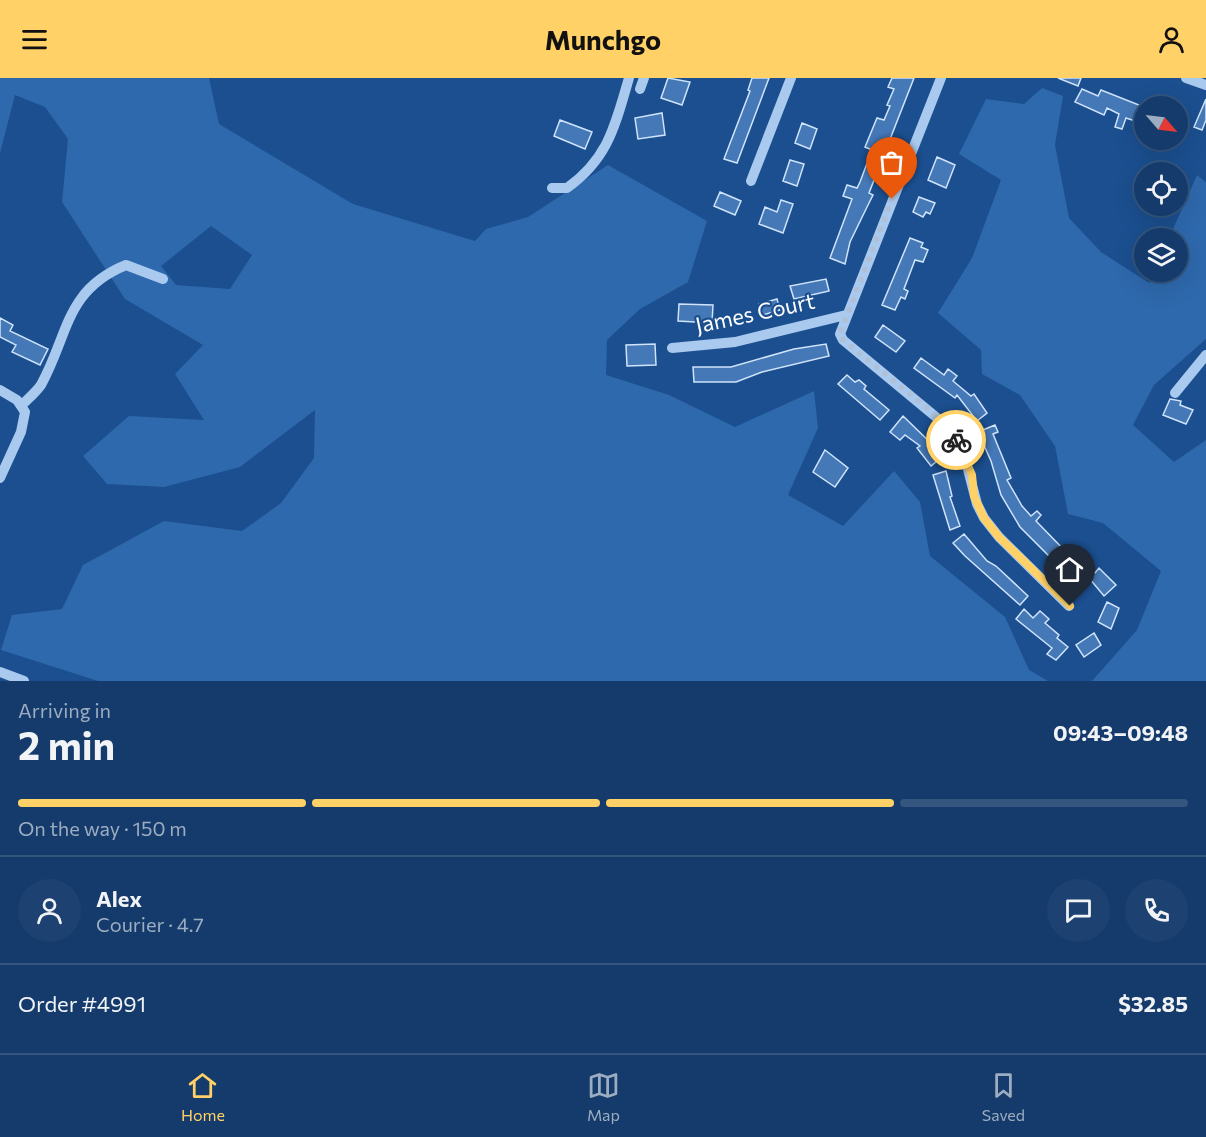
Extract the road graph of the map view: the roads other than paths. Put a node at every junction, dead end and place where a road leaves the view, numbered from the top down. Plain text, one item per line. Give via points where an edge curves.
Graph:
1 (629, 78) edge
2 (791, 78) edge
3 (941, 78) edge
4 (1186, 78) edge
5 (1206, 85) edge
6 (751, 182) dead end
7 (552, 188) dead end
8 (163, 279) dead end
9 (846, 315) junction
10 (672, 348) dead end
11 (1206, 355) edge
12 (0, 390) edge
13 (1175, 393) dead end
14 (22, 405) junction
15 (0, 478) edge
16 (1070, 606) dead end
17 (0, 672) edge
18 (24, 681) edge

1 - 7 street via 611,132 595,163 567,188
2 - 6 street
3 - 9 street
4 - 5 street
8 - 14 street via 126,265 102,275 73,308 40,386
9 - 10 street, James Court via 735,342
9 - 16 street via 840,334 843,340 942,422 965,458 984,518
11 - 13 street
12 - 14 street
14 - 15 street via 25,412 21,432
17 - 18 street

